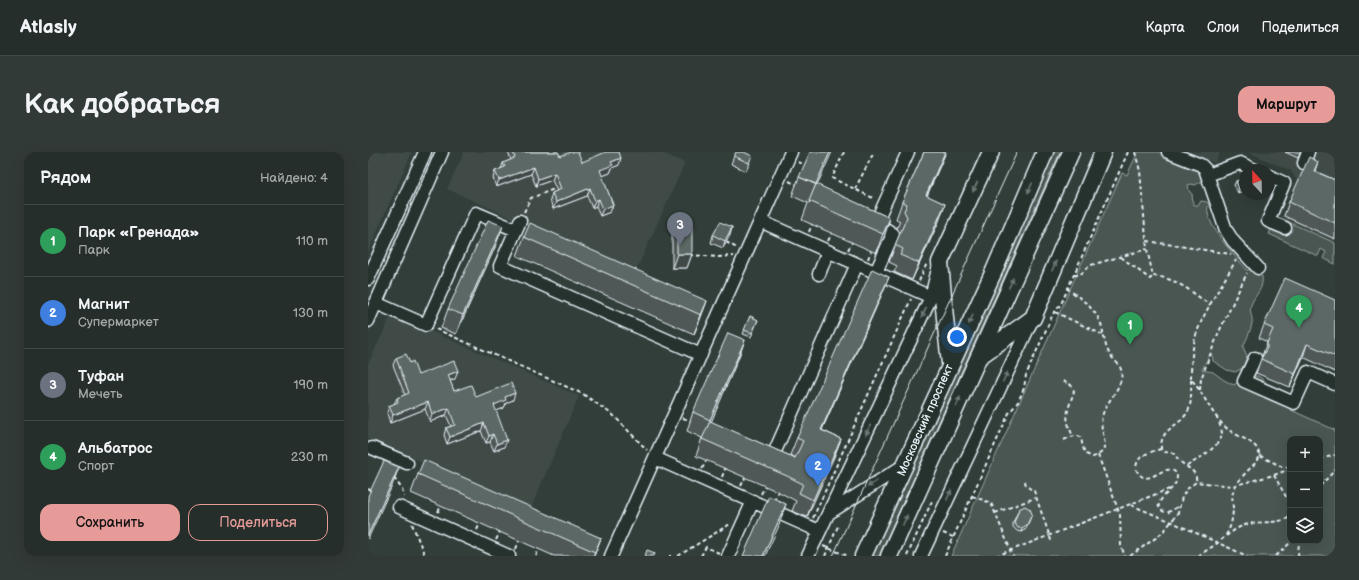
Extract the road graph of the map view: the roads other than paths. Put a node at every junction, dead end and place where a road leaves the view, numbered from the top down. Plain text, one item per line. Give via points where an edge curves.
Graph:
1 (425, 152) edge
2 (442, 152) edge
3 (791, 152) edge
4 (908, 152) edge
5 (991, 152) edge
6 (1046, 152) edge
7 (1071, 152) edge
8 (1103, 152) edge
9 (1168, 152) edge
10 (1239, 164) edge
11 (1208, 175) junction
12 (1275, 178) edge
13 (760, 221) junction
14 (1285, 228) dead end
15 (828, 251) junction
16 (934, 262) junction
17 (857, 264) junction
18 (1254, 268) road end
19 (876, 272) junction
20 (819, 274) dead end
21 (368, 279) edge
22 (931, 296) junction
23 (376, 303) junction
24 (1033, 318) junction
25 (368, 321) edge
26 (701, 355) junction
27 (978, 357) junction
28 (1255, 358) dead end
29 (950, 364) junction
30 (1335, 384) edge
31 (369, 450) edge
32 (655, 458) junction
33 (772, 458) edge
34 (407, 463) dead end
35 (906, 464) junction
36 (752, 501) junction
37 (399, 507) dead end
38 (828, 513) junction
39 (814, 533) junction
40 (724, 554) edge
41 (850, 555) edge
42 (509, 556) edge
43 (611, 556) edge
44 (808, 556) edge
45 (889, 556) edge
46 (921, 556) edge

1 - 21 street
2 - 23 street
3 - 13 street
4 - 19 street via 877,220 893,234
5 -> 16 main road
6 -> 29 main road, Московский проспект
27 -> 7 main road, Московский проспект
24 -> 8 main road
9 - 11 street via 1201,166
10 - 11 street
11 - 18 street via 1226,230
12 - 14 street via 1284,182 1268,221
13 - 15 street
13 - 26 street via 714,334
15 - 17 street
15 - 20 street
16 - 22 street
16 - 29 main road
17 - 19 street
17 - 33 street
19 - 22 street
22 -> 38 street
23 - 25 street
23 - 26 street via 426,325 476,213 518,226 500,266
24 - 27 main road
46 -> 24 street
26 - 32 street
45 -> 27 main road, Московский проспект
28 - 30 street via 1244,381 1294,403 1308,372
29 - 35 main road, Московский проспект
31 - 34 street
32 - 36 street
32 - 43 street
35 -> 38 street
35 - 41 main road, Московский проспект
36 - 39 street
36 - 40 street
37 - 42 street
38 - 39 street
39 - 44 street

